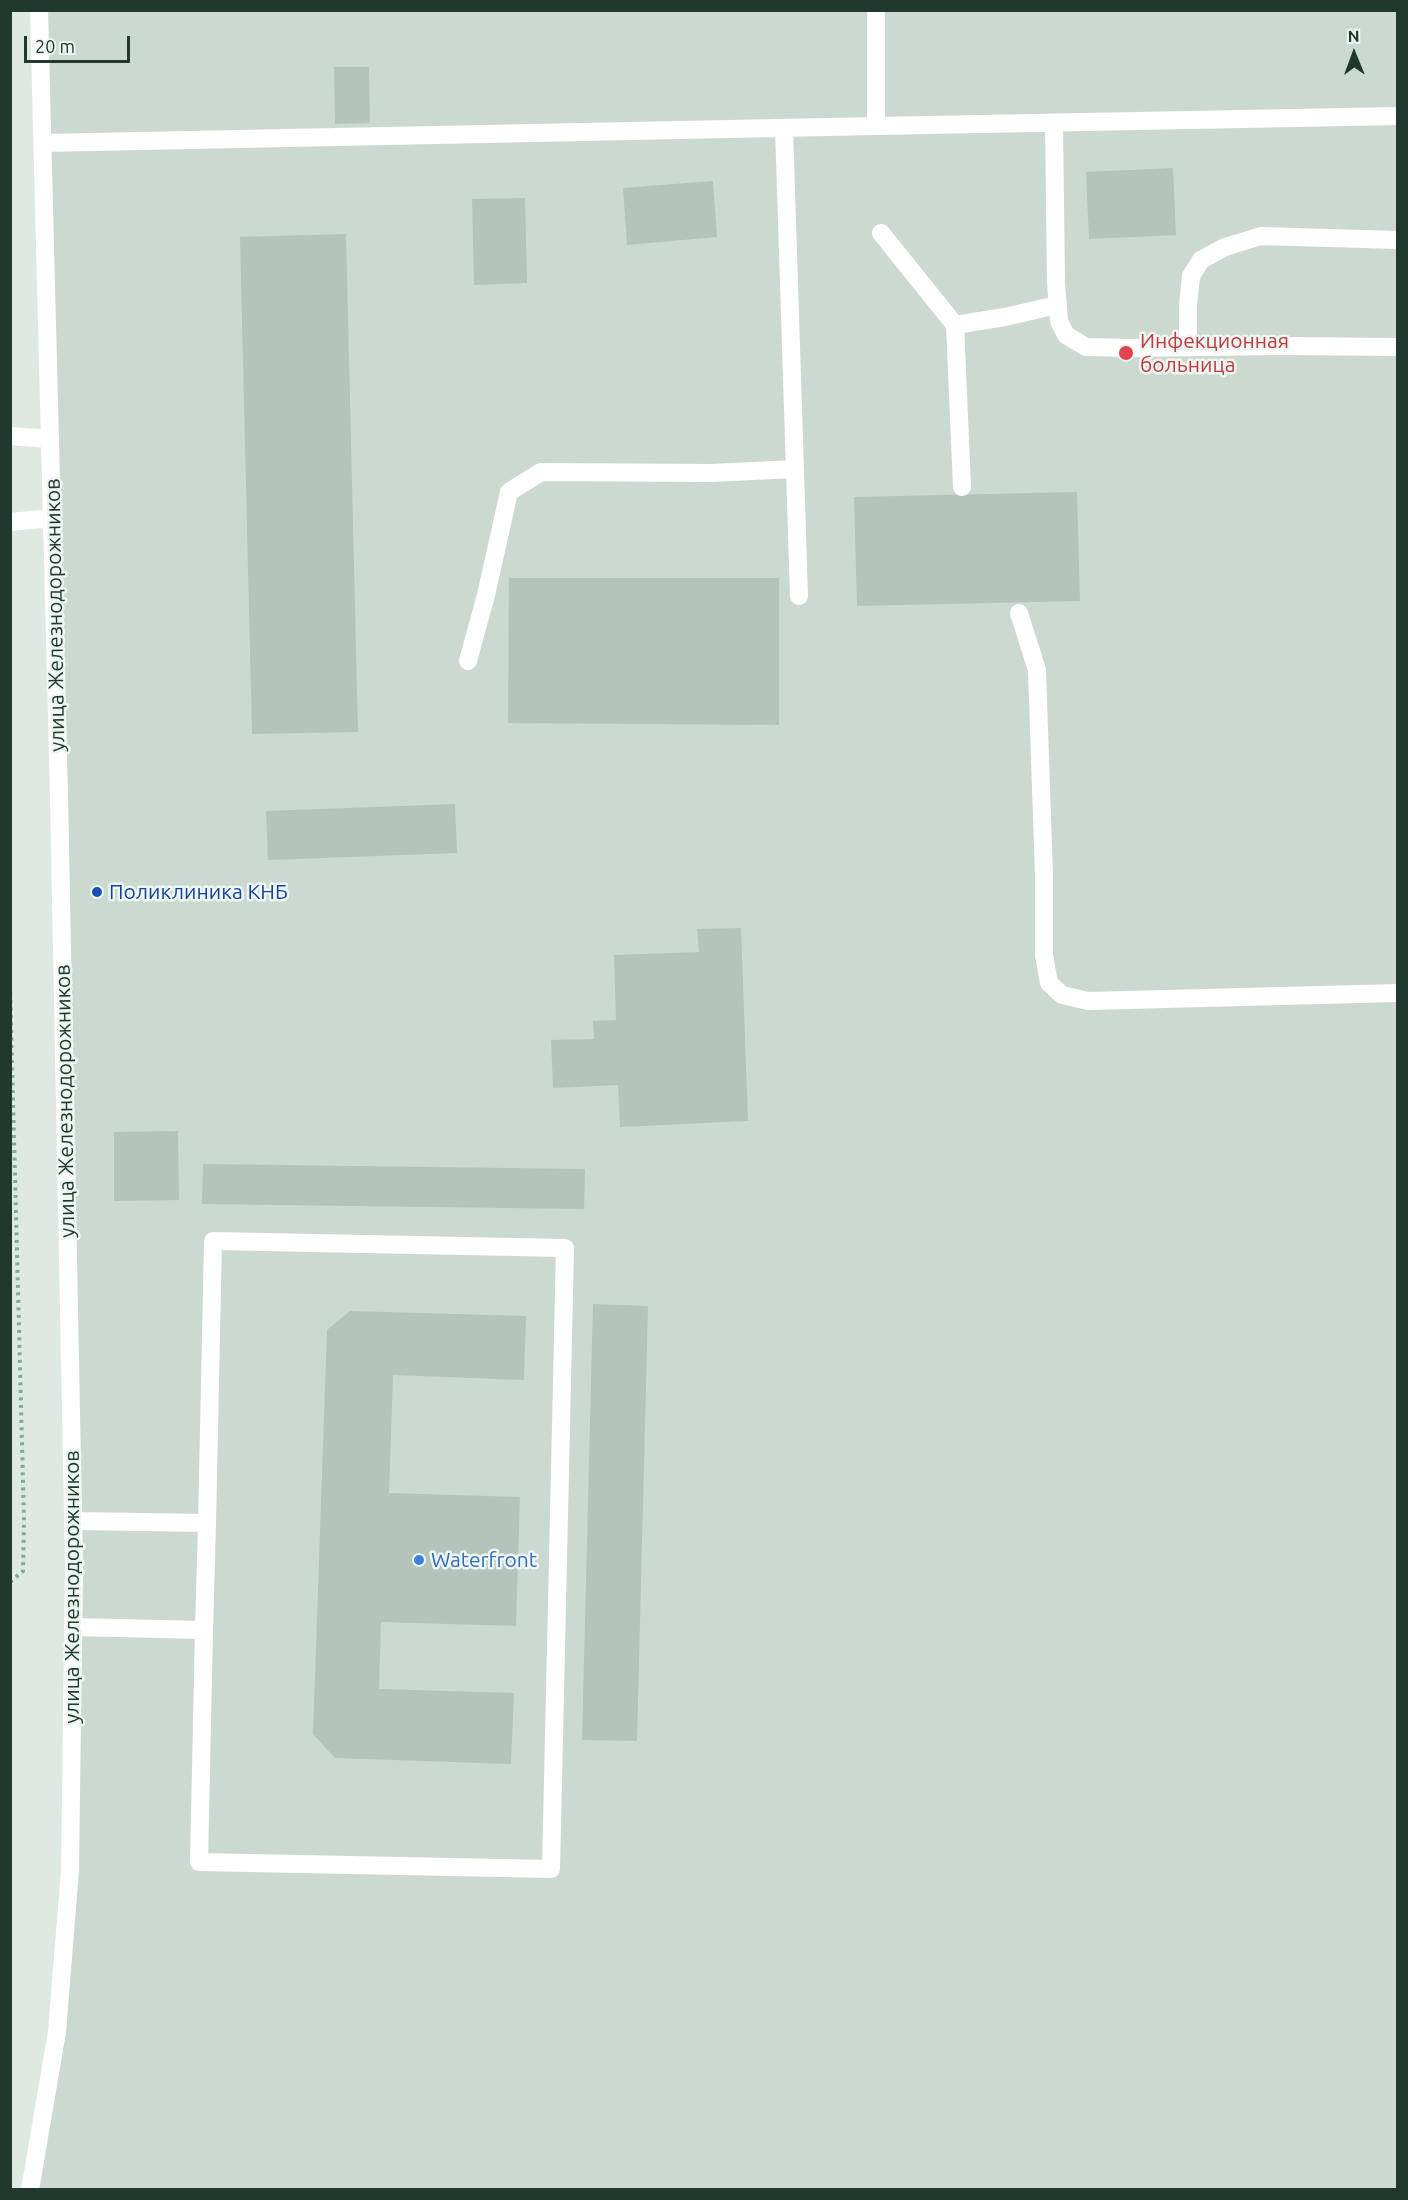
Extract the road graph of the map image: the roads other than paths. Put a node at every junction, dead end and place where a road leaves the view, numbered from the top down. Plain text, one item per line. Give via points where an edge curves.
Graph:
1 (39, 10) edge
2 (876, 10) edge
3 (1398, 116) edge
4 (1054, 123) junction
5 (876, 126) junction
6 (784, 128) junction
7 (43, 143) junction
8 (881, 233) dead end
9 (1398, 240) edge
10 (1057, 305) junction
11 (955, 325) junction
12 (1188, 347) junction
13 (1398, 347) edge
14 (10, 436) edge
15 (50, 439) junction
16 (795, 469) junction
17 (962, 488) dead end
18 (52, 518) junction
19 (10, 522) edge
20 (799, 596) dead end
21 (1019, 613) dead end
22 (468, 661) dead end
23 (1398, 993) edge
24 (74, 1521) junction
25 (207, 1523) junction
26 (73, 1627) junction
27 (204, 1630) junction
28 (30, 2190) edge

1 - 7 street, улица Железнодорожников
2 - 5 street
3 - 4 street
4 - 5 street
4 - 10 street
5 - 6 street
6 - 7 street
6 - 16 street
7 - 15 street, улица Железнодорожников
8 - 11 street
9 - 12 street via 1260,236 1225,247 1201,260 1191,276
10 - 11 street
10 - 12 street via 1066,335 1086,347
11 - 17 street
12 - 13 street
14 - 15 street
15 - 18 street, улица Железнодорожников
16 - 20 street
16 - 22 street via 711,473 541,472 509,492
18 - 19 street
18 - 24 street, улица Железнодорожников
21 - 23 street via 1037,670 1044,955 1048,983 1062,995 1088,1001
24 - 25 street
24 - 26 street, улица Железнодорожников
25 - 27 street
25 - 27 street via 213,1241 565,1248 551,1869 199,1862
26 - 27 street
26 - 28 street, улица Железнодорожников via 70,1870 57,2032

